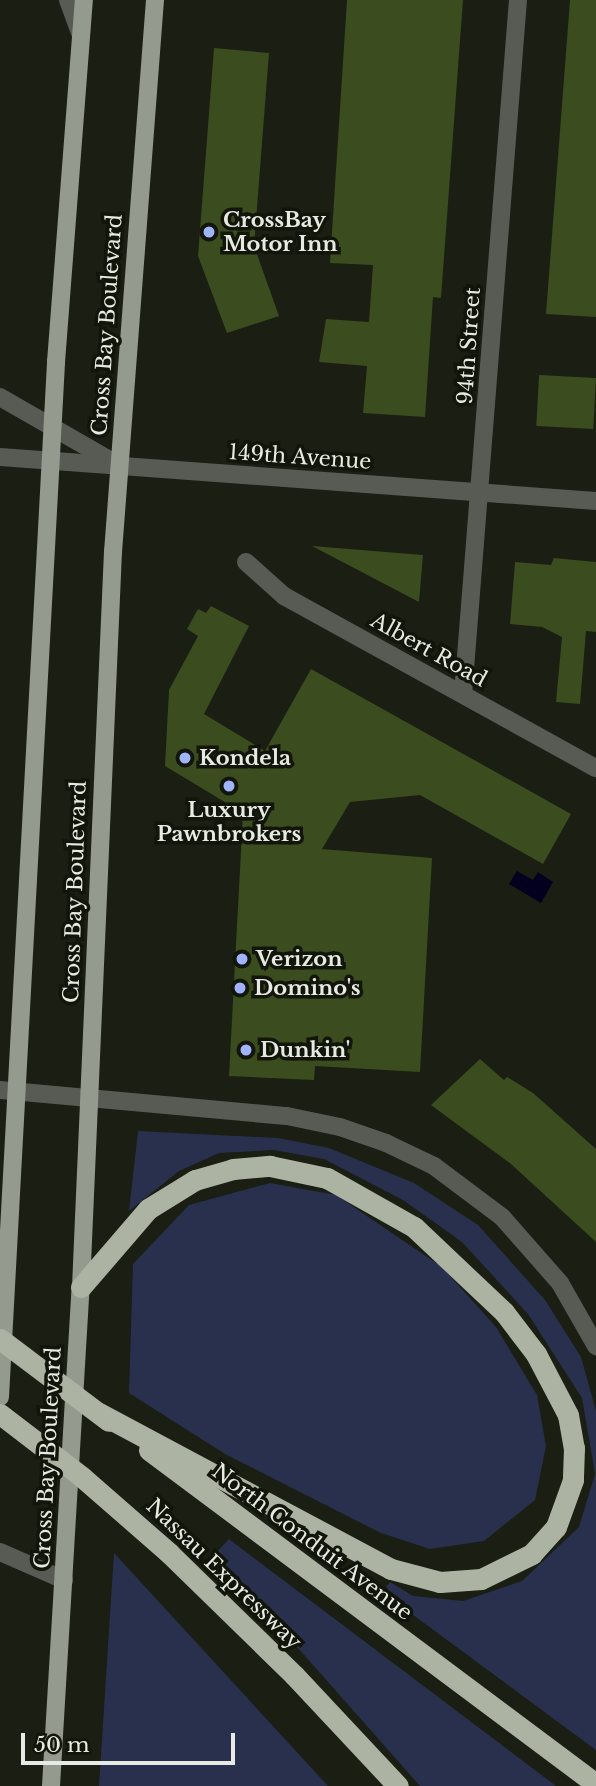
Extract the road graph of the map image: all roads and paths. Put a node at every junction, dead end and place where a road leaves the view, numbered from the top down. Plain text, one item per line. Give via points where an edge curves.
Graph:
1 (68, 0) edge
2 (84, 0) edge
3 (155, 0) edge
4 (518, 0) edge
5 (81, 35) junction
6 (0, 397) edge
7 (54, 428) junction
8 (0, 457) edge
9 (53, 461) junction
10 (119, 466) junction
11 (481, 493) junction
12 (596, 501) edge
13 (247, 562) dead end
14 (463, 694) junction
15 (596, 768) edge
16 (8, 1091) edge
17 (89, 1101) junction
18 (81, 1287) junction
19 (0, 1339) edge
20 (596, 1346) edge
21 (0, 1397) edge
22 (99, 1413) junction
23 (0, 1414) edge
24 (0, 1552) edge
25 (64, 1580) junction
26 (594, 1783) edge
27 (51, 1786) edge
28 (398, 1786) edge

1 - 5 street
2 - 5 main road
3 - 10 main road, Cross Bay Boulevard
4 - 11 street, 94th Street
5 - 7 main road
6 - 7 street
7 - 9 main road
7 - 10 street
8 - 9 street, 149th Avenue
9 - 10 street, 149th Avenue
9 - 16 main road
10 - 11 street, 149th Avenue
10 - 17 main road, Cross Bay Boulevard
11 - 12 street, 149th Avenue
11 - 14 street, 94th Street
13 - 14 street, Albert Road via 284,596
14 - 15 street, Albert Road
16 - 17 street
16 - 21 main road via 7,1268
17 - 18 main road, Cross Bay Boulevard
17 - 20 street via 288,1116 340,1127 409,1154 481,1198 523,1238 560,1283
18 - 22 highway via 148,1209 195,1180 270,1166 327,1178 414,1227 504,1312 560,1396 572,1430 575,1465 563,1513 532,1554 481,1579 440,1582 391,1569
18 - 25 main road, Cross Bay Boulevard
19 - 22 highway, North Conduit Avenue
22 - 26 highway, North Conduit Avenue
23 - 28 highway, Nassau Expressway via 169,1553 294,1675
24 - 25 street
25 - 27 main road, Cross Bay Boulevard

